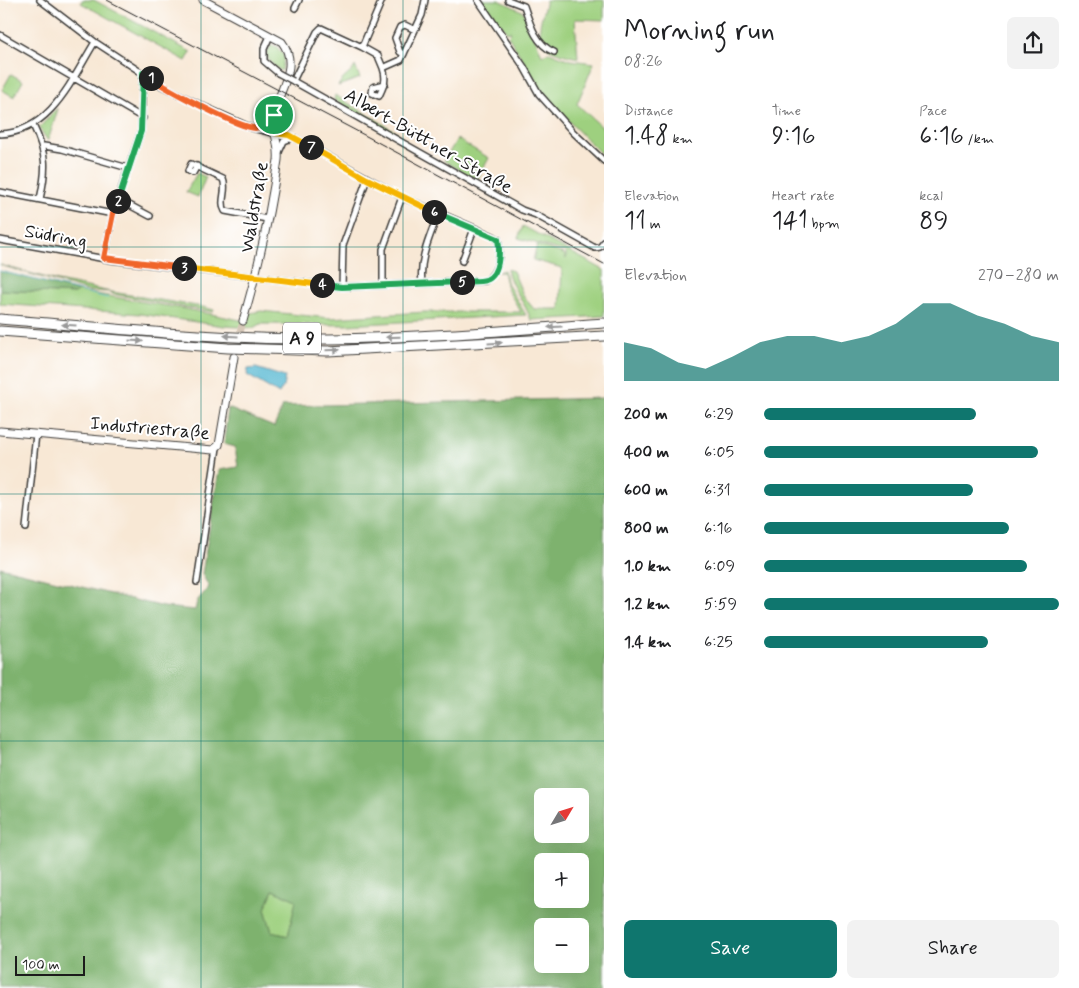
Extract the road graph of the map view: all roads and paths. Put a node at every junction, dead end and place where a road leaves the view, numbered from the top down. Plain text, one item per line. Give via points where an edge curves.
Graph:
1 (40, 0) edge
2 (203, 0) edge
3 (299, 0) edge
4 (382, 0) edge
5 (425, 0) edge
6 (478, 0) edge
7 (508, 0) edge
8 (526, 0) edge
9 (524, 6) junction
10 (295, 8) dead end
11 (415, 30) junction
12 (0, 35) edge
13 (270, 36) junction
14 (96, 42) junction
15 (362, 47) junction
16 (554, 52) dead end
17 (404, 54) junction
18 (383, 68) junction
19 (143, 73) junction
20 (72, 78) junction
21 (293, 81) junction
22 (385, 84) dead end
23 (274, 115) junction
24 (143, 118) junction
25 (34, 125) junction
26 (252, 128) junction
27 (275, 129) junction
28 (0, 134) edge
29 (295, 138) junction
30 (44, 146) junction
31 (279, 153) junction
32 (604, 161) edge
33 (197, 166) dead end
34 (128, 168) junction
35 (367, 179) junction
36 (0, 192) edge
37 (402, 197) junction
38 (40, 199) junction
39 (118, 199) junction
40 (113, 214) junction
41 (438, 214) junction
42 (150, 216) dead end
43 (267, 220) junction
44 (474, 229) junction
45 (0, 240) edge
46 (604, 242) edge
47 (104, 258) junction
48 (462, 261) dead end
49 (256, 276) junction
50 (383, 284) junction
51 (422, 284) junction
52 (342, 287) junction
53 (0, 319) edge
54 (242, 321) tunnel mouth
55 (604, 324) edge
56 (0, 331) edge
57 (604, 336) edge
58 (234, 357) tunnel mouth
59 (0, 431) edge
60 (36, 434) junction
61 (217, 448) junction
62 (26, 528) dead end
63 (197, 582) dead end

1 - 14 street
2 - 13 street, Waldstraße
3 - 10 street
4 - 15 street
5 - 11 street
6 - 32 street via 524,67 538,94
7 - 9 street
8 - 9 street
9 - 16 street via 539,42 544,49
11 - 17 street
11 - 17 street via 405,25 400,27 395,38 400,52
12 - 20 street
13 - 21 street, Albert-Büttner-Straße, bridge via 264,49 264,61
13 - 23 street, Waldstraße via 282,42 289,51 290,65
14 - 19 street
14 - 20 street
15 - 18 street via 378,56
15 - 21 street via 321,28
17 - 18 street via 400,61
18 - 22 street
19 - 24 street
19 - 26 street via 162,86
20 - 24 street
20 - 25 street via 52,108
21 - 46 street, Albert-Büttner-Straße via 595,248
23 - 26 street via 264,126
23 - 27 street, Waldstraße
24 - 34 street
25 - 28 street
25 - 30 street
26 - 27 street
27 - 29 street
27 - 31 street, Waldstraße
29 - 31 street via 284,141
29 - 35 street
30 - 34 street
30 - 38 street via 45,166
31 - 43 street, Waldstraße
33 - 43 street via 223,179 226,185 222,204 225,211
34 - 39 street
35 - 37 street
35 - 52 street via 343,245
36 - 38 street
37 - 41 street
37 - 50 street via 383,249
38 - 40 street
39 - 40 street
39 - 42 street
40 - 47 street
41 - 44 street
41 - 51 street via 423,253
43 - 49 street, Waldstraße
44 - 48 street
44 - 51 street, Südring via 498,239 500,250 494,274 485,280
45 - 47 street, Südring
47 - 49 street, Südring
49 - 52 street, Südring
49 - 54 street, Waldstraße
50 - 51 street, Südring
50 - 52 street, Südring
55 -> 53 highway, A 9 via 327,339 229,337
56 -> 57 highway, A 9 via 228,348 328,351
58 - 61 street
59 - 60 street, Industriestraße
60 - 61 street, Industriestraße via 210,450
60 - 62 street
61 - 63 street, Industriestraße

